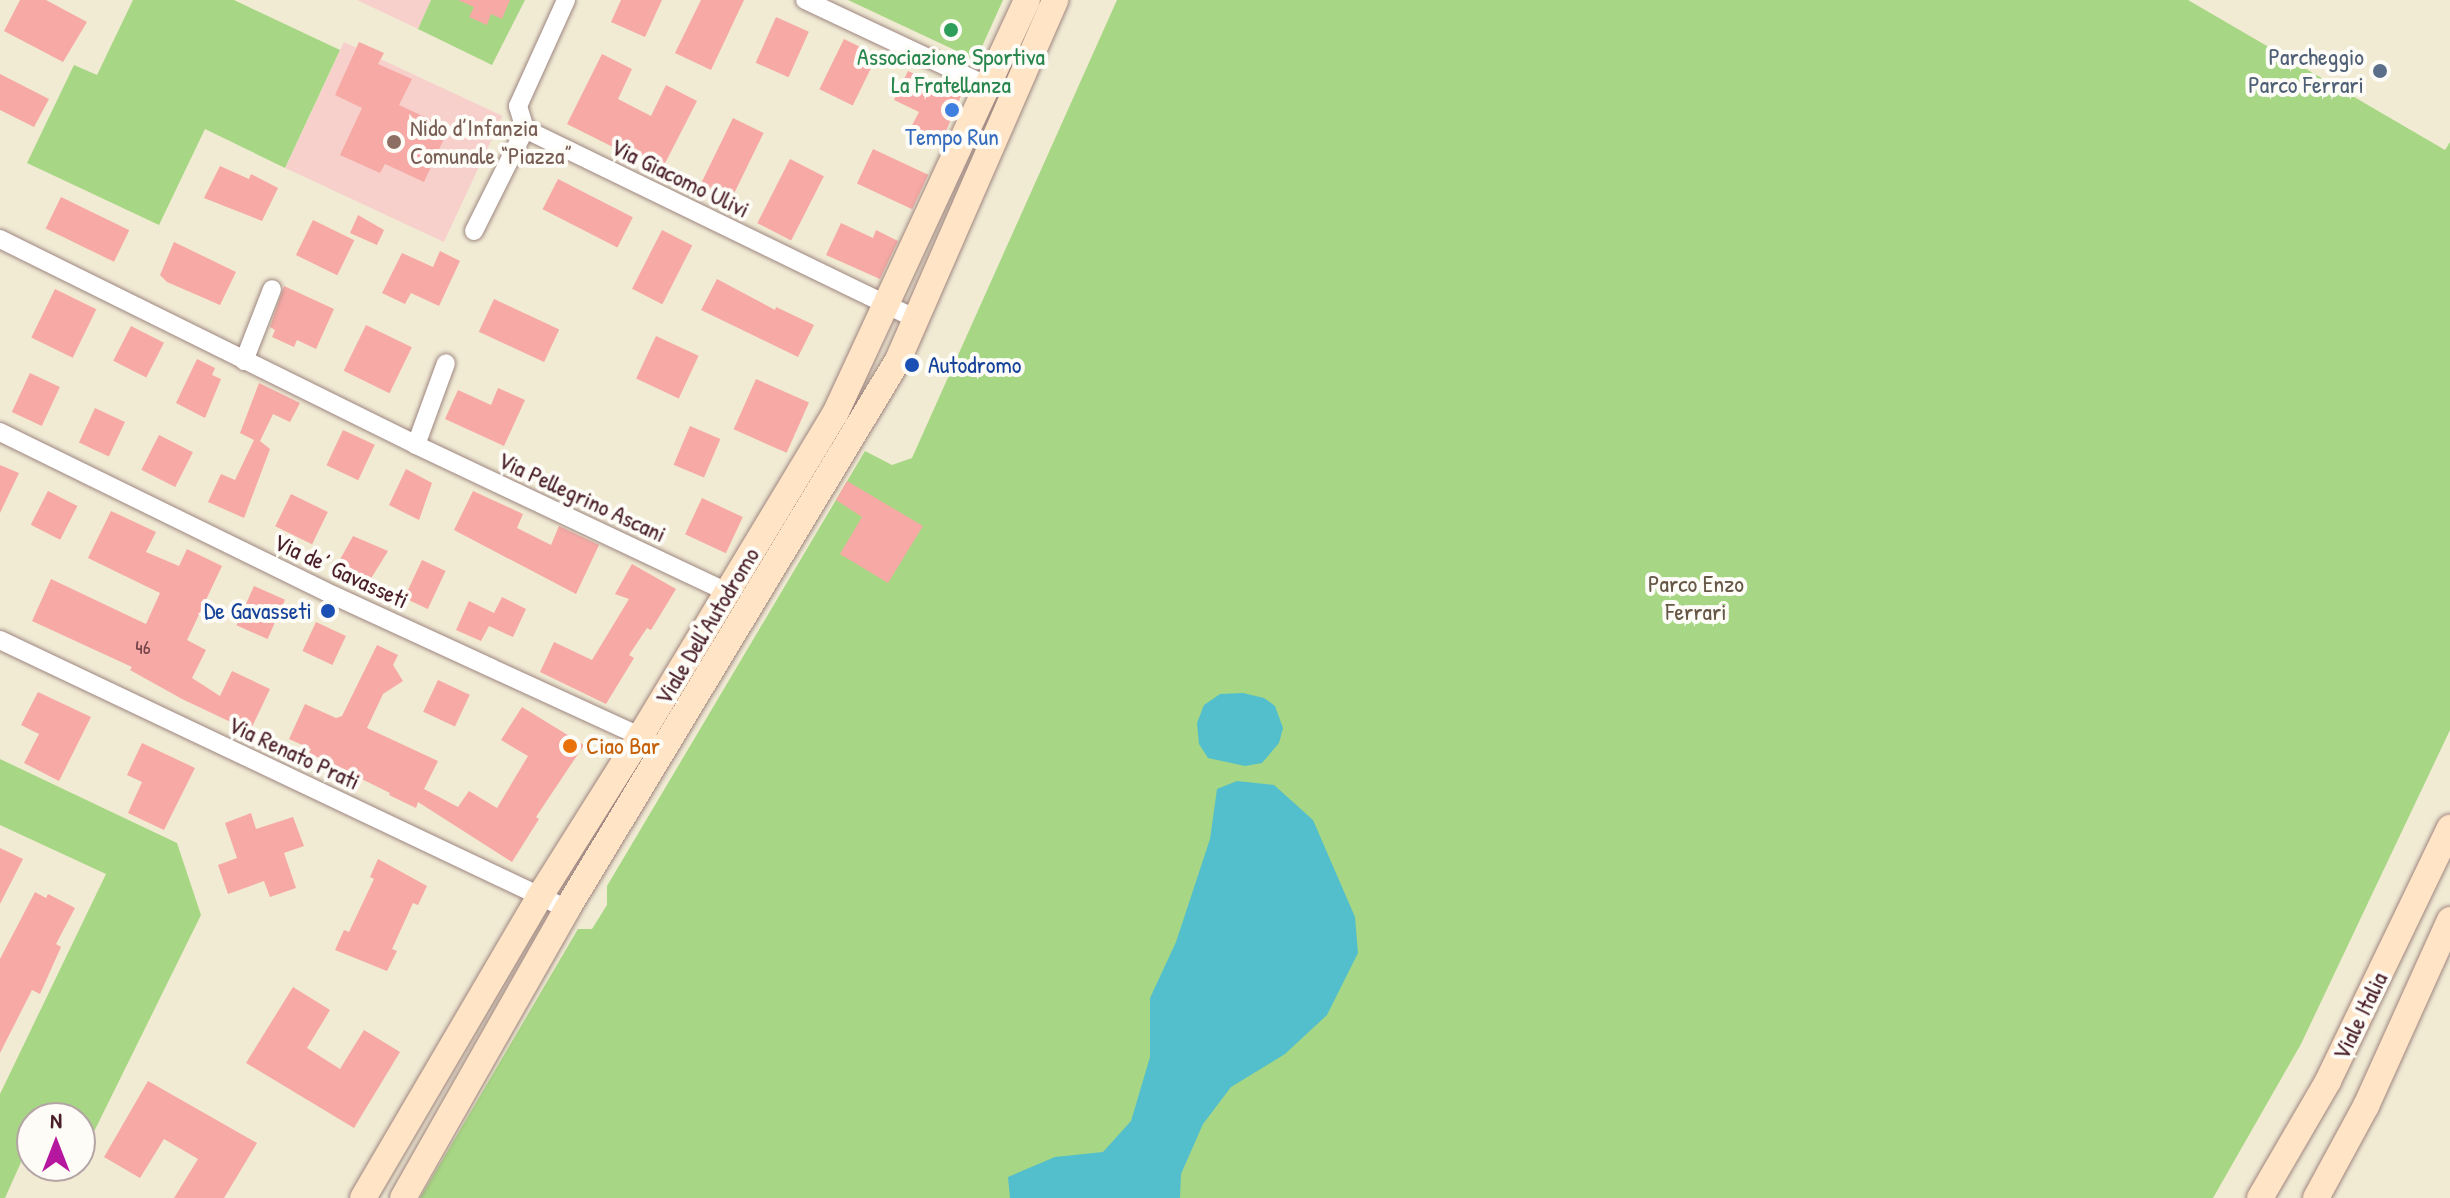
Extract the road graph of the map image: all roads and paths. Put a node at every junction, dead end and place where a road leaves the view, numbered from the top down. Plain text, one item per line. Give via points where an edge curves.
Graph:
1 (566, 0) edge
2 (805, 0) edge
3 (1027, 0) edge
4 (1055, 0) edge
5 (1012, 34) junction
6 (1036, 46) junction
7 (988, 86) junction
8 (525, 129) junction
9 (474, 231) dead end
10 (0, 239) edge
11 (272, 289) dead end
12 (886, 305) junction
13 (918, 320) junction
14 (244, 361) junction
15 (446, 363) dead end
16 (835, 414) junction
17 (860, 426) junction
18 (0, 432) edge
19 (416, 445) junction
20 (727, 592) junction
21 (0, 640) edge
22 (652, 742) junction
23 (2450, 828) edge
24 (540, 896) junction
25 (567, 909) junction
26 (2450, 920) edge
27 (363, 1198) edge
28 (403, 1198) edge
29 (2260, 1198) edge
30 (2316, 1198) edge

1 - 8 street via 518,106
2 - 7 street
3 - 5 street, Viale Dell'Autodromo
4 - 6 street, Viale Dell'Autodromo
5 - 6 street
5 - 7 street, Viale Dell'Autodromo
6 - 13 street, Viale Dell'Autodromo
7 - 12 street, Viale Dell'Autodromo
8 - 9 street
8 - 12 street, Via Giacomo Ulivi
10 - 14 street, Via Pellegrino Ascani
11 - 14 street
12 - 13 street, Via Giacomo Ulivi
12 - 16 street, Viale Dell'Autodromo
13 - 17 street, Viale Dell'Autodromo
14 - 19 street, Via Pellegrino Ascani
15 - 19 street
16 - 17 street
16 - 20 street, Viale Dell'Autodromo
17 - 22 street, Viale Dell'Autodromo
18 - 22 street, Via de’ Gavasseti via 335,596
19 - 20 street, Via Pellegrino Ascani
20 - 22 street, Viale Dell'Autodromo
21 - 24 street, Via Renato Prati
22 - 24 street, Viale Dell'Autodromo
22 - 25 street, Viale Dell'Autodromo
23 - 29 street, Viale Italia via 2328,1081
24 - 25 street, Via Renato Prati
24 - 27 street, Viale Dell'Autodromo
25 - 28 street, Viale Dell'Autodromo
26 - 30 street, Viale Italia via 2366,1106

